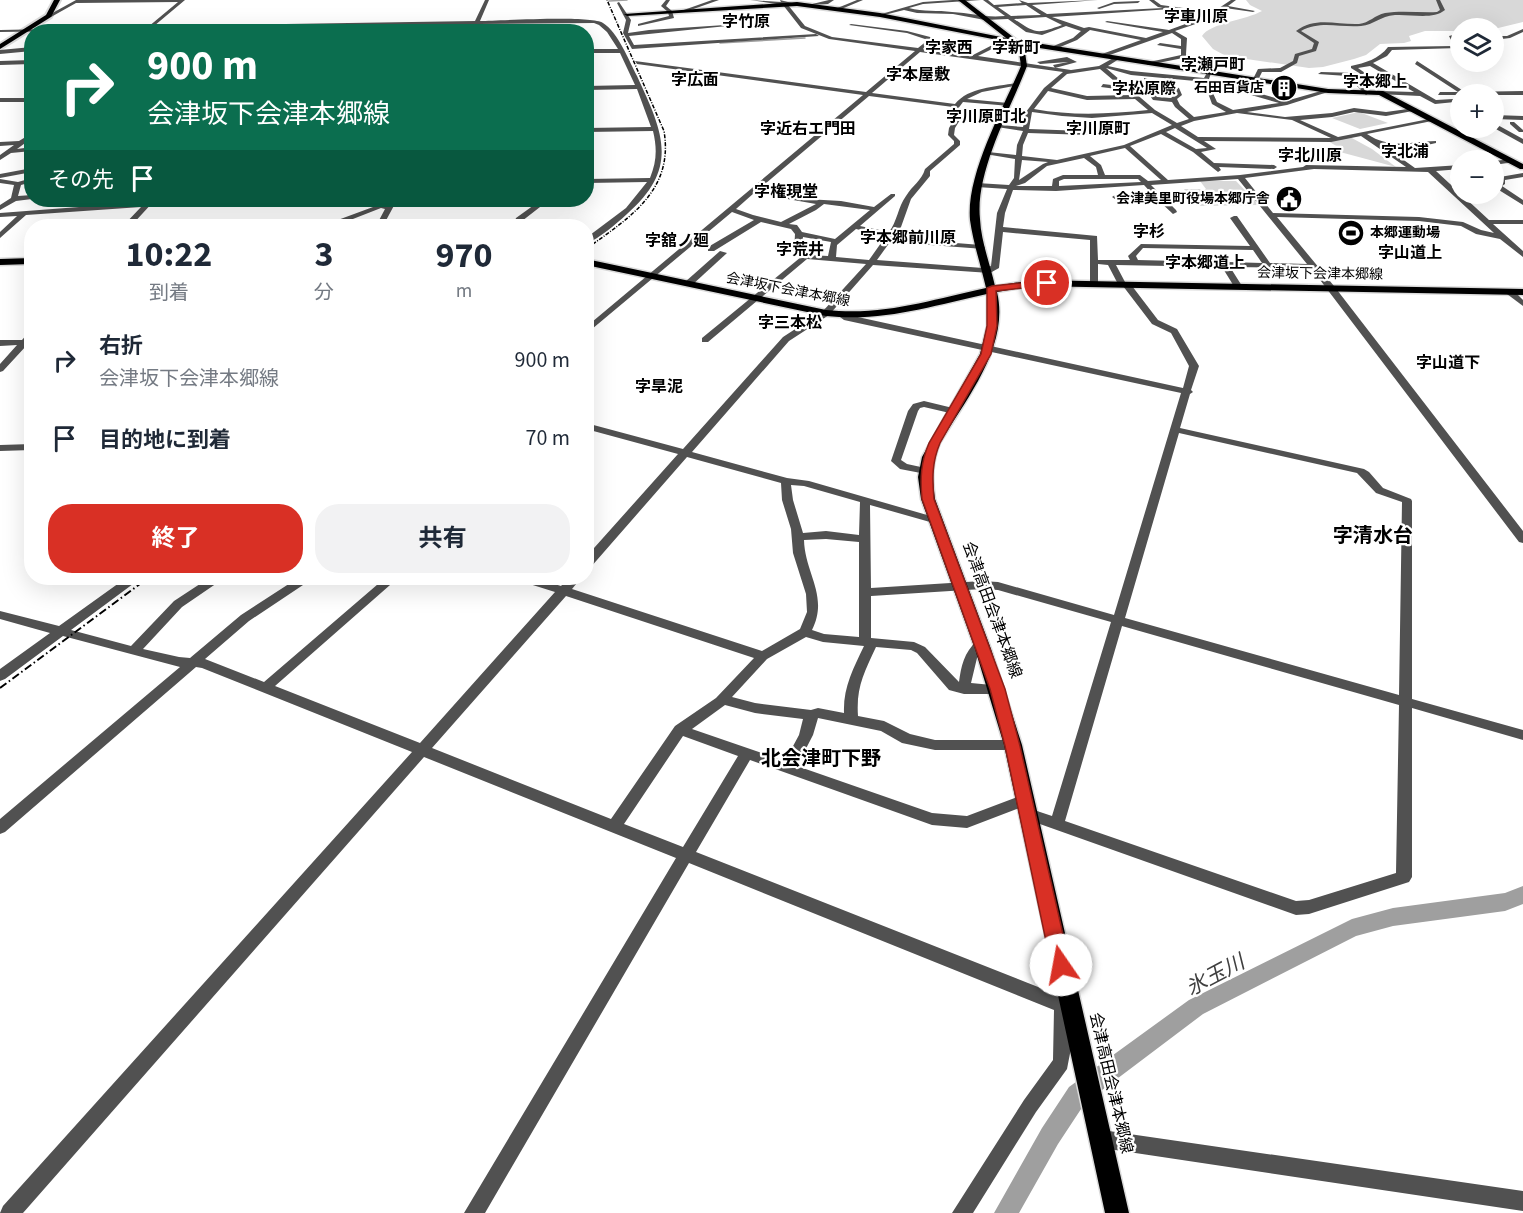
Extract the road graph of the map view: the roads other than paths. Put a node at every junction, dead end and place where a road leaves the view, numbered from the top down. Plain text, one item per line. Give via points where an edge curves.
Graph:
1 (57, 0) edge
2 (488, 0) edge
3 (659, 0) edge
4 (669, 0) edge
5 (717, 0) edge
6 (752, 0) edge
7 (832, 0) edge
8 (861, 0) edge
9 (962, 0) edge
10 (979, 0) edge
11 (985, 0) edge
12 (1021, 0) edge
13 (1096, 0) edge
14 (1151, 0) edge
15 (1174, 0) edge
16 (1234, 0) edge
17 (1438, 0) edge
18 (77, 1) edge
19 (925, 1) edge
20 (1064, 1) edge
21 (1137, 1) edge
22 (939, 2) junction
23 (619, 3) dead end
24 (784, 3) edge
25 (1047, 3) junction
26 (1193, 3) dead end
27 (1027, 4) junction
28 (810, 5) junction
29 (888, 5) dead end
30 (993, 6) junction
31 (1226, 7) junction
32 (65, 8) junction
33 (901, 8) junction
34 (54, 9) junction
35 (837, 9) junction
36 (1035, 9) junction
37 (1185, 9) junction
38 (1152, 10) junction
39 (1168, 10) junction
40 (670, 11) junction
41 (683, 11) junction
42 (1179, 11) dead end
43 (1253, 11) dead end
44 (1001, 12) junction
45 (1080, 12) junction
46 (1107, 12) junction
47 (953, 13) junction
48 (627, 14) junction
49 (1215, 14) junction
50 (880, 15) junction
51 (1066, 15) junction
52 (1116, 15) junction
53 (49, 16) junction
54 (1044, 16) junction
55 (1125, 16) dead end
56 (1010, 18) junction
57 (666, 19) junction
58 (986, 19) junction
59 (477, 22) junction
60 (1105, 22) junction
61 (1039, 23) dead end
62 (36, 24) edge
63 (154, 24) edge
64 (404, 24) edge
65 (1018, 24) junction
66 (1046, 24) dead end
67 (851, 25) dead end
68 (1067, 25) junction
69 (725, 26) dead end
70 (630, 27) junction
71 (1058, 27) junction
72 (680, 29) junction
73 (1087, 29) junction
74 (24, 30) edge
75 (1523, 30) edge
76 (0, 31) edge
77 (24, 31) edge
78 (1028, 31) junction
79 (1172, 32) junction
80 (1112, 33) junction
81 (626, 35) junction
82 (816, 36) dead end
83 (1504, 37) edge
84 (1009, 39) junction
85 (1149, 40) junction
86 (1184, 40) junction
87 (1428, 40) dead end
88 (1174, 41) dead end
89 (1139, 43) junction
90 (1160, 45) dead end
91 (0, 46) edge
92 (1147, 46) dead end
93 (1450, 47) edge
94 (1053, 48) junction
95 (1393, 48) junction
96 (24, 50) edge
97 (919, 50) junction
98 (594, 51) edge
99 (622, 51) junction
100 (0, 52) edge
101 (1104, 55) junction
102 (1184, 56) junction
103 (974, 57) junction
104 (1117, 58) junction
105 (1190, 61) junction
106 (24, 62) edge
107 (637, 62) dead end
108 (1215, 62) dead end
109 (0, 63) edge
110 (1149, 63) junction
111 (1417, 63) dead end
112 (1024, 64) junction
113 (1370, 64) junction
114 (1102, 67) junction
115 (1049, 68) junction
116 (1197, 71) junction
117 (1071, 72) junction
118 (1131, 73) junction
119 (1322, 74) dead end
120 (1349, 75) junction
121 (1205, 77) junction
122 (1255, 81) junction
123 (1016, 84) junction
124 (1450, 85) edge
125 (1103, 86) dead end
126 (638, 87) junction
127 (594, 88) edge
128 (1126, 88) junction
129 (1195, 88) junction
130 (1046, 89) junction
131 (1178, 90) junction
132 (1328, 91) junction
133 (867, 93) junction
134 (974, 93) junction
135 (1150, 93) dead end
136 (1366, 93) junction
137 (1380, 93) junction
138 (1504, 93) edge
139 (1523, 93) edge
140 (1421, 94) junction
141 (1441, 94) junction
142 (1450, 94) edge
143 (1100, 98) junction
144 (1138, 98) junction
145 (1450, 99) edge
146 (0, 100) edge
147 (24, 100) edge
148 (1174, 100) junction
149 (1450, 101) edge
150 (958, 103) junction
151 (1287, 103) junction
152 (1008, 104) junction
153 (1296, 106) dead end
154 (1305, 110) dead end
155 (1415, 110) junction
156 (1030, 111) junction
157 (1153, 111) junction
158 (1232, 111) junction
159 (1504, 111) edge
160 (1373, 112) junction
161 (1523, 112) edge
162 (1136, 115) junction
163 (1314, 115) junction
164 (1504, 117) edge
165 (1432, 118) junction
166 (1523, 118) edge
167 (1193, 119) junction
168 (1293, 119) junction
169 (1512, 123) dead end
170 (1402, 125) junction
171 (1177, 126) junction
172 (999, 127) junction
173 (654, 129) junction
174 (1087, 129) dead end
175 (594, 130) edge
176 (1026, 130) junction
177 (1504, 130) joint
178 (1522, 131) edge
179 (1162, 132) junction
180 (1363, 134) junction
181 (1197, 139) junction
182 (1338, 139) junction
183 (24, 141) edge
184 (1434, 142) dead end
185 (1523, 142) edge
186 (21, 143) junction
187 (0, 144) edge
188 (1380, 144) junction
189 (1400, 145) junction
190 (1126, 146) junction
191 (1213, 149) junction
192 (24, 150) edge
193 (12, 151) junction
194 (1195, 151) junction
195 (1045, 152) dead end
196 (988, 153) junction
197 (1019, 154) junction
198 (1410, 154) dead end
199 (1221, 155) dead end
200 (1086, 156) junction
201 (0, 158) edge
202 (1512, 161) junction
203 (1058, 162) junction
204 (1504, 162) edge
205 (1212, 165) junction
206 (1523, 167) edge
207 (1312, 168) junction
208 (1450, 168) edge
209 (1414, 170) junction
210 (1430, 170) junction
211 (24, 172) edge
212 (1523, 175) edge
213 (0, 176) edge
214 (1102, 177) junction
215 (1240, 177) junction
216 (1227, 178) junction
217 (1504, 178) edge
218 (651, 180) junction
219 (0, 181) edge
220 (1166, 181) junction
221 (24, 182) edge
222 (594, 182) edge
223 (1144, 182) junction
224 (1450, 183) edge
225 (18, 184) junction
226 (977, 185) junction
227 (1014, 186) junction
228 (1056, 189) junction
229 (752, 191) junction
230 (1504, 191) edge
231 (893, 195) dead end
232 (1115, 197) dead end
233 (24, 198) edge
234 (1160, 198) junction
235 (14, 199) junction
236 (822, 202) junction
237 (1523, 202) edge
238 (1473, 204) edge
239 (96, 207) edge
240 (144, 207) edge
241 (385, 207) joint
242 (536, 207) edge
243 (0, 208) edge
244 (731, 209) junction
245 (874, 209) junction
246 (1173, 212) dead end
247 (23, 214) junction
248 (0, 215) edge
249 (1273, 215) junction
250 (133, 219) edge
251 (350, 219) edge
252 (382, 219) edge
253 (522, 219) edge
254 (760, 219) junction
255 (1234, 219) dead end
256 (1490, 222) junction
257 (1523, 222) edge
258 (783, 224) junction
259 (856, 226) junction
260 (999, 229) junction
261 (799, 234) junction
262 (0, 236) edge
263 (594, 236) edge
264 (889, 237) junction
265 (1502, 237) junction
266 (836, 241) junction
267 (981, 247) junction
268 (1213, 247) junction
269 (1255, 248) junction
270 (711, 249) dead end
271 (723, 253) dead end
272 (1522, 253) edge
273 (807, 257) junction
274 (832, 258) junction
275 (24, 261) edge
276 (872, 261) junction
277 (0, 262) edge
278 (1094, 262) junction
279 (1111, 262) junction
280 (1135, 263) junction
281 (594, 264) edge
282 (1224, 265) junction
283 (1268, 266) junction
284 (1314, 266) junction
285 (986, 270) junction
286 (652, 276) junction
287 (688, 284) junction
288 (1094, 284) junction
289 (1124, 284) junction
290 (1238, 286) junction
291 (992, 288) junction
292 (1330, 288) junction
293 (1510, 292) junction
294 (1523, 292) edge
295 (756, 298) junction
296 (1523, 304) edge
297 (826, 313) junction
298 (844, 317) junction
299 (594, 325) edge
300 (705, 340) dead end
301 (24, 342) edge
302 (0, 343) edge
303 (24, 346) edge
304 (987, 348) junction
305 (0, 369) edge
306 (1188, 392) junction
307 (954, 411) junction
308 (594, 428) edge
309 (1176, 430) junction
310 (24, 447) edge
311 (0, 448) edge
312 (686, 453) junction
313 (926, 471) junction
314 (786, 481) junction
315 (865, 502) junction
316 (937, 521) junction
317 (797, 537) junction
318 (865, 539) junction
319 (1523, 539) edge
320 (594, 555) edge
321 (124, 585) edge
322 (206, 585) edge
323 (294, 585) edge
324 (384, 585) edge
325 (547, 585) edge
326 (569, 585) edge
327 (960, 586) junction
328 (564, 590) junction
329 (865, 592) junction
330 (0, 615) edge
331 (1118, 621) junction
332 (62, 631) junction
333 (806, 632) junction
334 (868, 642) junction
335 (981, 644) junction
336 (134, 651) junction
337 (763, 656) junction
338 (195, 663) junction
339 (0, 676) edge
340 (265, 688) junction
341 (964, 689) junction
342 (997, 689) junction
343 (722, 699) junction
344 (1406, 702) junction
345 (811, 715) junction
346 (851, 719) junction
347 (680, 730) junction
348 (1523, 735) edge
349 (1013, 746) junction
350 (422, 749) junction
351 (746, 754) junction
352 (788, 769) junction
353 (1026, 807) junction
354 (1057, 824) junction
355 (614, 826) junction
356 (0, 828) edge
357 (686, 856) junction
358 (1066, 1007) junction
359 (1100, 1128) junction
360 (1523, 1201) edge
361 (10, 1213) edge
362 (474, 1213) edge
363 (962, 1213) edge
364 (1118, 1213) edge

1 - 34 highway
2 - 59 street
3 - 4 street
4 - 40 street via 663,6
5 - 41 street
6 - 24 street
7 - 28 street
8 - 35 street
9 - 10 street
9 - 22 street
9 - 58 main road
11 - 30 street
12 - 27 street
13 - 20 street
14 - 39 street
15 - 39 street
16 - 31 street
17 - 122 street via 1443,10 1438,13 1382,15 1363,25 1328,22 1306,26 1299,32 1317,43 1314,50 1297,55 1295,62 1282,70 1260,70
18 - 32 street
18 - 63 street via 183,1
19 - 22 street
19 - 33 street
20 - 25 street
20 - 45 street
21 - 38 street
21 - 45 street
22 - 47 street
23 - 48 street
24 - 28 main road
24 - 41 main road
24 - 97 street via 803,27 822,35
25 - 27 street
25 - 51 street
26 - 37 street
27 - 30 street
27 - 36 street
28 - 35 main road
29 - 33 street
30 - 44 street
31 - 43 street
31 - 49 street
32 - 34 street
32 - 53 street
33 - 47 street
33 - 50 street
34 - 53 highway
35 - 50 main road
36 - 44 street
36 - 54 street
37 - 39 street
37 - 42 street
37 - 49 street
38 - 39 street
38 - 46 street
40 - 41 main road
40 - 48 main road
40 - 57 street via 672,17
44 - 56 street
45 - 46 street
45 - 51 street
45 - 68 street via 1083,16
46 - 52 street
47 - 58 street
48 - 70 street
49 - 79 street
50 - 84 main road
51 - 54 street
52 - 55 street
52 - 60 street
53 - 62 highway
54 - 56 street
54 - 68 street
56 - 58 street
56 - 65 street
57 - 70 street
57 - 72 street
58 - 84 main road
59 - 64 street
59 - 99 street via 600,24
60 - 73 street
60 - 79 street via 1162,26
60 - 80 street via 1124,28
61 - 65 street
65 - 78 street
66 - 71 street
67 - 97 street via 932,39
68 - 71 street
68 - 73 street
69 - 72 street
70 - 81 street
71 - 78 street via 1042,34
72 - 81 street
73 - 80 street
73 - 94 street
74 - 76 street
75 - 83 street
77 - 91 highway
78 - 84 street
79 - 85 street
79 - 86 street
80 - 85 street
81 - 82 street via 632,48
84 - 94 main road
84 - 103 street
84 - 112 main road via 1022,51
85 - 89 street
86 - 88 street
86 - 90 street
86 - 102 street
87 - 95 street via 1418,46
89 - 92 street
89 - 101 street
93 - 95 street
94 - 101 main road
95 - 113 street
96 - 100 street
97 - 103 street
97 - 133 street
98 - 99 street
99 - 126 street
101 - 104 main road
102 - 105 street
102 - 110 street
103 - 112 street
104 - 110 main road
104 - 114 street
105 - 108 street
105 - 116 street
106 - 109 street
107 - 133 street
110 - 116 main road
111 - 124 street
112 - 115 street
112 - 115 street via 1065,59 1074,63
112 - 123 main road, 会津高田会津本郷線
113 - 120 street via 1353,67 1361,75
113 - 140 street
114 - 117 street
114 - 118 street
114 - 128 street
115 - 117 street
116 - 121 main road
117 - 130 street
118 - 121 street
118 - 131 street
119 - 120 street
120 - 136 street
121 - 122 main road
121 - 129 street
121 - 151 street
122 - 132 main road
123 - 134 street
123 - 152 main road, 会津高田会津本郷線
125 - 128 street
126 - 127 street
126 - 173 street
128 - 144 street
129 - 131 street
129 - 158 street via 1210,92 1214,103
130 - 143 street
130 - 156 street
131 - 148 street
132 - 136 main road
132 - 151 street
133 - 150 street
133 - 229 street
134 - 150 street
134 - 152 street
135 - 148 street via 1155,99
136 - 137 main road
137 - 140 street
137 - 155 main road
138 - 139 street
140 - 141 street
140 - 149 street via 1436,102
141 - 142 street
141 - 145 street
143 - 144 street
143 - 162 street via 1107,107 1123,107
144 - 157 street
146 - 147 street
148 - 167 street
150 - 152 street
150 - 264 street via 954,110 960,115 951,135 957,145 927,170
151 - 153 street
151 - 158 street
152 - 156 street
152 - 172 main road, 会津高田会津本郷線
154 - 163 street
155 - 160 street
155 - 165 main road
156 - 162 street
156 - 176 street
157 - 162 street
157 - 171 street
158 - 167 street
158 - 168 street
159 - 161 street
160 - 163 street
160 - 170 street
163 - 168 street
164 - 166 street
165 - 170 street
165 - 202 main road
167 - 171 street
168 - 182 street
169 - 178 street
170 - 180 street
171 - 179 street
171 - 181 street
172 - 176 street
172 - 196 main road, 会津高田会津本郷線
173 - 175 street
173 - 218 street via 660,151
174 - 176 street via 1088,134
176 - 197 street
177 - 178 street
177 - 185 street
179 - 190 street
179 - 194 street
180 - 182 street
180 - 188 street
181 - 182 street
181 - 191 street
183 - 186 street
184 - 189 street
186 - 187 street
186 - 193 street
188 - 189 street
188 - 209 street
189 - 198 street
190 - 200 street
190 - 220 street
191 - 194 street
191 - 199 street
192 - 193 street
193 - 201 street
194 - 205 street
195 - 197 street
196 - 197 street
196 - 226 main road, 会津高田会津本郷線
197 - 203 street
197 - 227 street
200 - 203 street
200 - 214 street via 1099,166
202 - 204 street
202 - 206 main road
203 - 227 street via 1041,167
205 - 207 street
205 - 216 street
207 - 209 street
207 - 215 street
208 - 210 street
209 - 210 street
210 - 224 street
211 - 213 street
212 - 217 street
214 - 223 street via 1140,177
214 - 228 street via 1063,177 1055,180
215 - 216 street
215 - 249 street
216 - 220 street
218 - 222 street
218 - 263 street via 625,212
219 - 225 street
220 - 223 street
221 - 225 street
223 - 228 street
223 - 234 street
225 - 235 street
226 - 227 street
226 - 267 main road, 会津高田会津本郷線 via 974,209
227 - 228 street
227 - 260 street via 1003,204
229 - 236 street
229 - 244 street
230 - 237 street
231 - 245 street
232 - 234 street
233 - 235 street
234 - 246 street
235 - 243 street
236 - 245 street
236 - 258 street
238 - 256 street
239 - 247 street
240 - 250 street
241 - 251 street
241 - 252 street
242 - 253 street
244 - 254 street
244 - 286 street
245 - 259 street
247 - 248 street
247 - 262 street
249 - 265 street via 1419,219 1463,224
249 - 284 street
254 - 258 street
254 - 270 street
255 - 269 street
256 - 257 street
256 - 265 street
258 - 261 street via 794,226
259 - 264 street
259 - 266 street
260 - 278 street via 1094,238
260 - 285 street via 995,268
261 - 266 street
261 - 273 street via 798,252
264 - 267 street
264 - 276 street
265 - 272 street
266 - 274 street
267 - 285 main road, 会津高田会津本郷線
268 - 269 street
268 - 280 street via 1140,246 1132,256
268 - 282 street
269 - 283 street
271 - 287 street
273 - 274 street
273 - 295 street
274 - 276 street
275 - 277 main road
276 - 285 street
276 - 297 street
278 - 279 street
278 - 288 street
279 - 280 street
279 - 289 street
280 - 282 street
281 - 286 main road, 会津坂下会津本郷線
282 - 283 street
282 - 290 street
283 - 284 street
284 - 292 street
285 - 291 main road, 会津高田会津本郷線
286 - 287 main road, 会津坂下会津本郷線
286 - 299 street
287 - 295 main road, 会津坂下会津本郷線
288 - 289 main road, 会津坂下会津本郷線
288 - 291 main road, 会津坂下会津本郷線
289 - 290 main road, 会津坂下会津本郷線
289 - 306 street via 1155,322 1174,331 1193,363
290 - 292 main road, 会津坂下会津本郷線
291 - 298 main road, 会津坂下会津本郷線 via 898,313
291 - 304 main road, 会津高田会津本郷線
292 - 293 main road, 会津坂下会津本郷線
292 - 319 street
293 - 294 main road, 会津坂下会津本郷線
293 - 296 street
295 - 297 main road, 会津坂下会津本郷線
295 - 300 street
297 - 298 main road, 会津坂下会津本郷線
297 - 312 street via 786,339
298 - 304 street
301 - 302 street
303 - 305 street
304 - 306 street
304 - 307 main road, 会津高田会津本郷線
306 - 309 street
307 - 313 main road, 会津高田会津本郷線 via 934,443
307 - 313 street via 924,404 913,411 896,461 904,467
308 - 312 street
309 - 331 street
309 - 344 street via 1360,471 1367,474 1375,488 1407,501
310 - 311 street
312 - 314 street
312 - 320 street
313 - 316 main road, 会津高田会津本郷線 via 928,499
314 - 315 street via 806,483
314 - 317 street via 785,495
315 - 316 street
315 - 318 street
316 - 327 main road, 会津高田会津本郷線
317 - 318 street
317 - 333 street via 813,597 814,615
318 - 329 street
321 - 332 street
322 - 336 street via 178,604
323 - 338 street via 245,618
324 - 340 street
325 - 328 street
326 - 328 street
327 - 329 street
327 - 331 street via 998,586
327 - 335 main road, 会津高田会津本郷線
328 - 337 street
328 - 350 street
329 - 334 street
330 - 332 street
331 - 344 street
331 - 354 street
332 - 336 street
332 - 339 street
333 - 334 street via 823,638
333 - 337 street
334 - 341 street via 918,647 954,687
334 - 346 street via 850,697
335 - 341 street via 974,648
335 - 342 main road, 会津高田会津本郷線
336 - 338 street
337 - 343 street
338 - 340 street
338 - 356 street
340 - 350 street
341 - 342 street
342 - 349 main road, 会津高田会津本郷線
343 - 345 street
343 - 347 street
344 - 348 street
344 - 354 street via 1405,871 1401,879 1296,908
345 - 346 street
345 - 352 street via 806,735
346 - 349 street via 884,726 907,739 935,745
347 - 351 street
347 - 355 street
349 - 353 main road, 会津高田会津本郷線
350 - 355 street
350 - 361 street
351 - 352 street
351 - 357 street
352 - 353 street via 944,822 968,822
353 - 354 street
353 - 358 main road, 会津高田会津本郷線
355 - 357 street
357 - 358 street
357 - 362 street
358 - 359 main road, 会津高田会津本郷線
358 - 363 street via 1061,1063
359 - 360 street
359 - 364 main road, 会津高田会津本郷線

